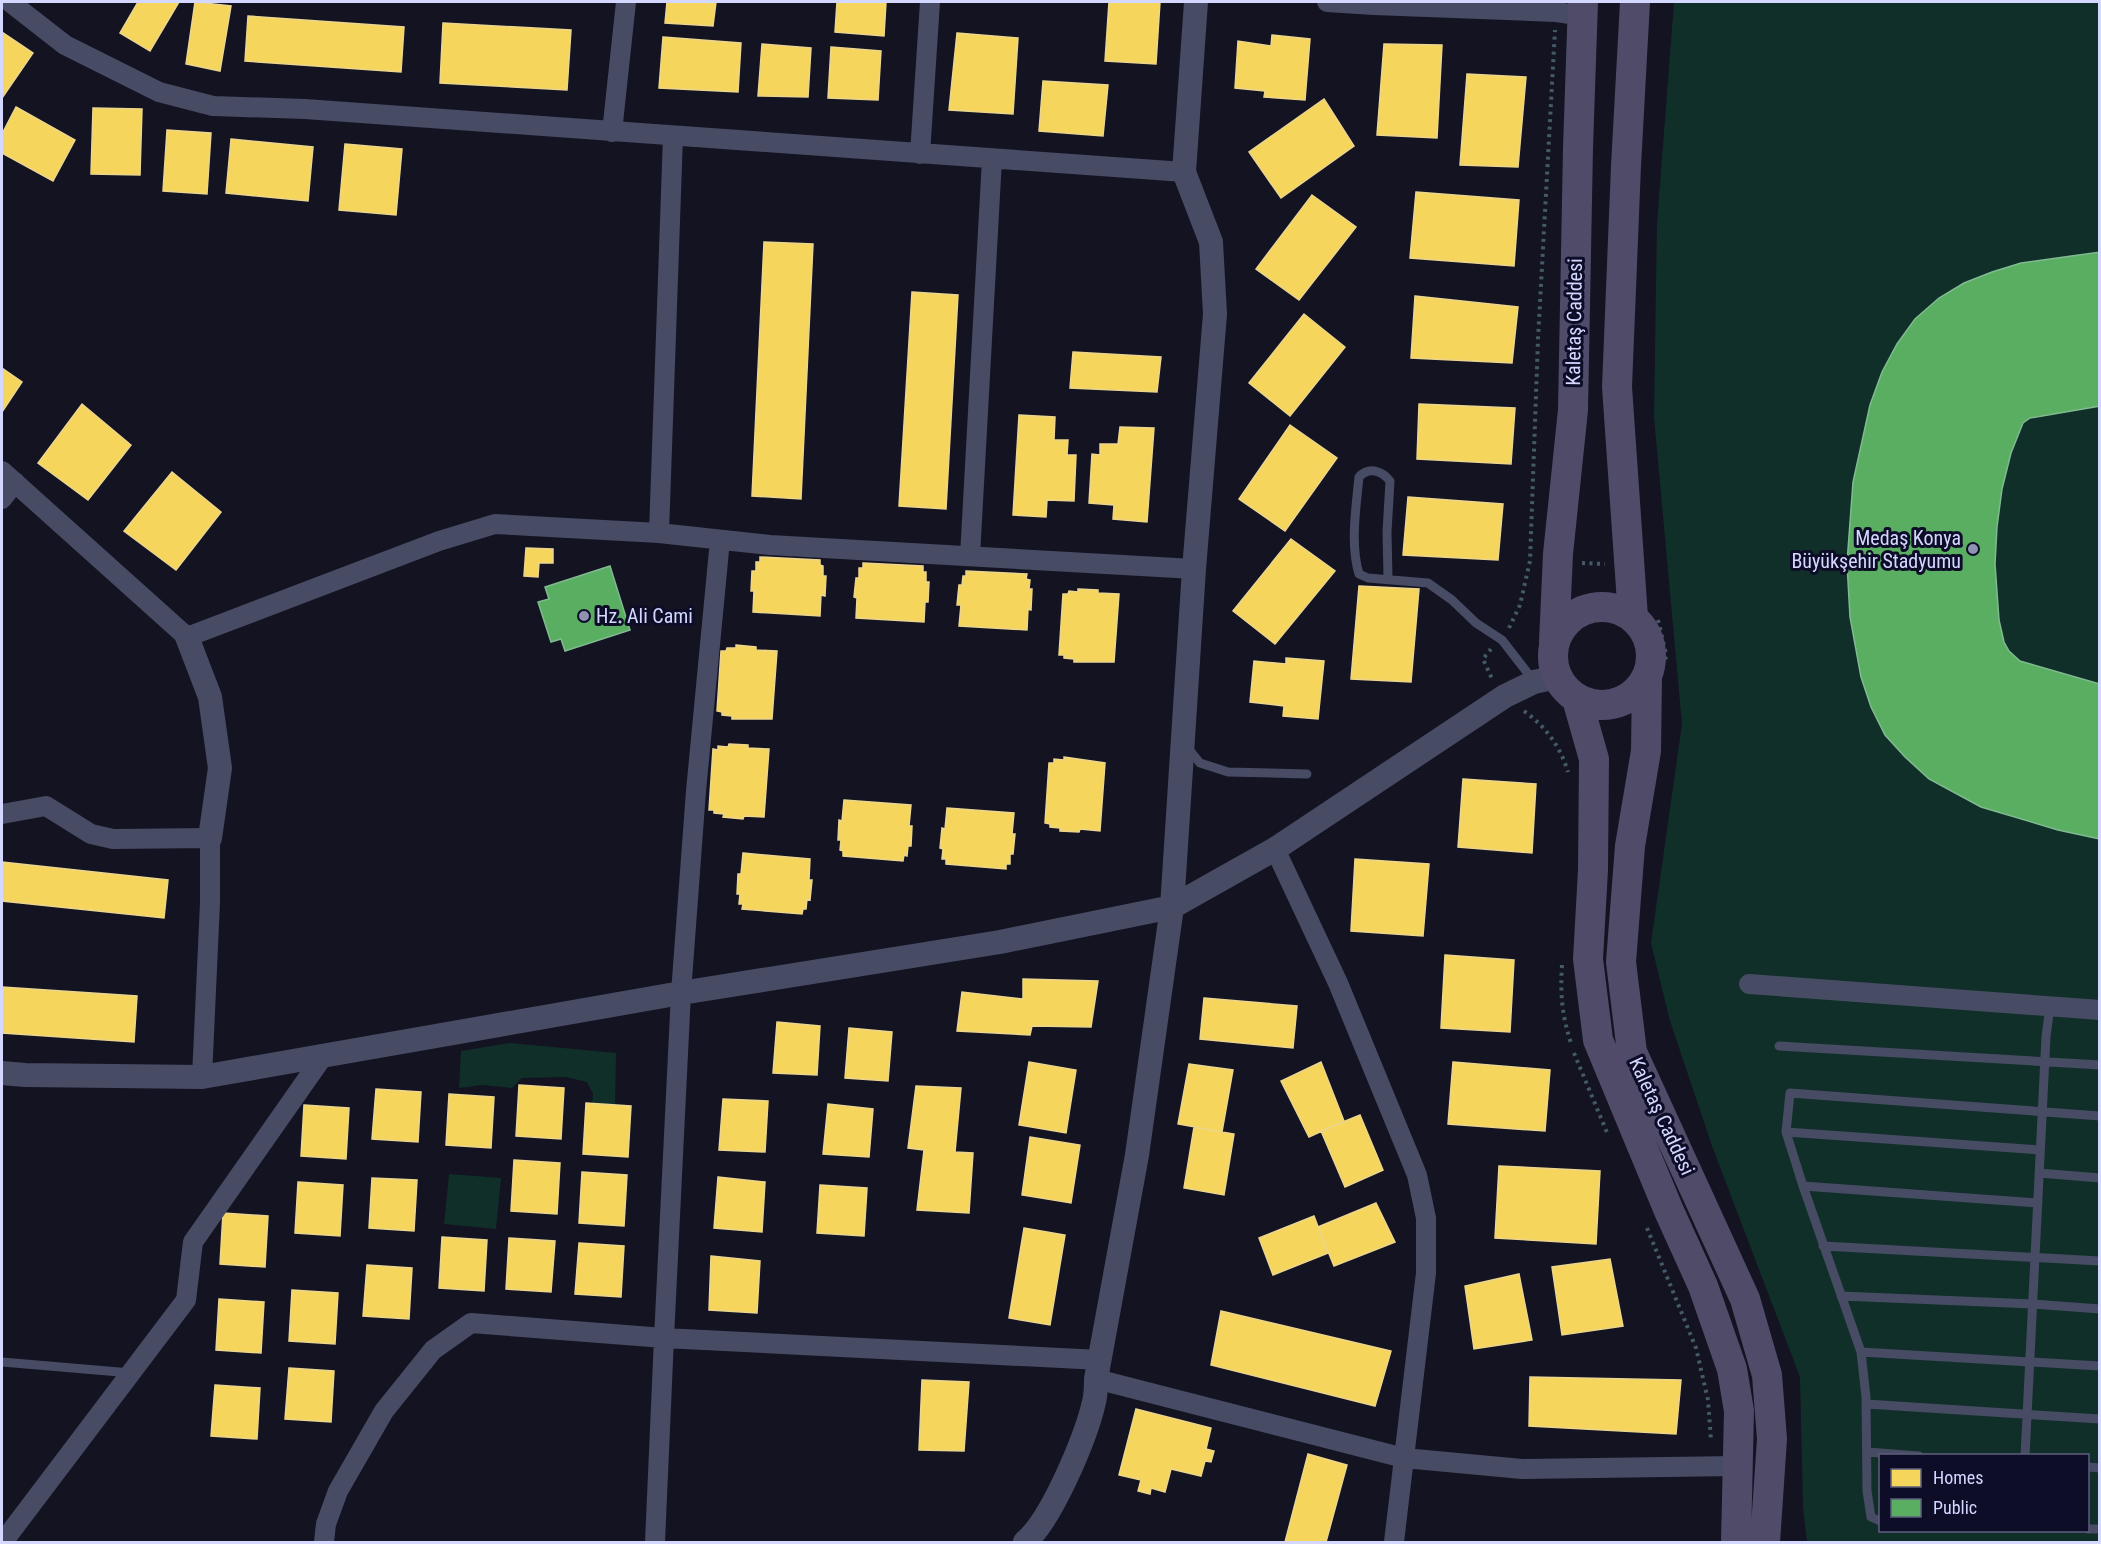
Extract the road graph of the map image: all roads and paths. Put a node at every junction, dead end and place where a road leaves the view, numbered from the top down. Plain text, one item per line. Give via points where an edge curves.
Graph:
1 (10, 2) edge
2 (626, 2) edge
3 (930, 2) edge
4 (1196, 2) edge
5 (1327, 2) edge
6 (1635, 2) edge
7 (1574, 10) edge
8 (612, 132) junction
9 (673, 136) junction
10 (920, 154) junction
11 (992, 159) junction
12 (1184, 172) junction
13 (8, 477) edge
14 (2, 499) edge
15 (659, 533) junction
16 (720, 540) junction
17 (970, 556) junction
18 (1544, 562) junction
19 (1630, 566) junction
20 (1194, 569) junction
21 (1388, 578) junction
22 (1644, 614) junction
23 (187, 637) junction
24 (1502, 640) junction
25 (1554, 642) junction
26 (1656, 671) junction
27 (1545, 680) junction
28 (1505, 696) junction
29 (1577, 699) junction
30 (1183, 742) junction
31 (1307, 774) dead end
32 (1569, 775) dead end
33 (2, 814) edge
34 (210, 838) junction
35 (1275, 849) junction
36 (1172, 907) junction
37 (1563, 953) dead end
38 (1749, 984) dead end
39 (681, 993) junction
40 (2050, 1006) junction
41 (2100, 1010) edge
42 (1779, 1046) dead end
43 (324, 1055) junction
44 (2045, 1061) junction
45 (2100, 1065) edge
46 (2, 1073) edge
47 (202, 1077) junction
48 (2042, 1113) junction
49 (2100, 1116) edge
50 (1786, 1132) junction
51 (1611, 1143) dead end
52 (2040, 1150) junction
53 (2039, 1173) junction
54 (2100, 1178) edge
55 (1803, 1186) junction
56 (2038, 1203) junction
57 (1647, 1228) dead end
58 (1823, 1246) junction
59 (2035, 1257) junction
60 (2100, 1261) edge
61 (1841, 1296) junction
62 (2033, 1304) junction
63 (2100, 1309) edge
64 (664, 1338) junction
65 (1861, 1352) junction
66 (2030, 1360) junction
67 (2, 1362) edge
68 (2100, 1366) edge
69 (1098, 1369) junction
70 (131, 1373) junction
71 (1866, 1404) junction
72 (2027, 1414) junction
73 (2100, 1419) edge
74 (1867, 1452) junction
75 (1902, 1454) edge
76 (2025, 1454) edge
77 (1404, 1458) junction
78 (1726, 1466) junction
79 (1879, 1520) edge
80 (3, 1542) edge
81 (324, 1542) edge
82 (655, 1542) edge
83 (1025, 1542) edge
84 (1394, 1542) edge
85 (1736, 1542) edge
86 (1765, 1542) edge

1 - 8 street via 65,45 159,92 213,106
2 - 8 street
3 - 10 street
4 - 12 street
5 - 7 street
6 - 19 main road via 1617,387
7 - 18 path via 1538,339
7 - 18 main road, Kaletaş Caddesi via 1578,147 1573,410
8 - 9 street
9 - 10 street
9 - 15 street
10 - 11 street
11 - 12 street
11 - 17 street
12 - 20 street via 1211,242 1215,314
13 - 14 street
13 - 23 street
15 - 16 street
15 - 23 street via 495,524
16 - 17 street
16 - 39 street
17 - 20 street
18 - 19 path
18 - 24 path
18 - 25 main road, Kaletaş Caddesi
19 - 22 main road
20 - 30 street
21 - 21 lane via 1390,481 1384,474 1364,472 1359,477 1355,562 1359,574
21 - 24 lane via 1428,583
22 - 25 main road via 1603,606 1587,608 1561,627
22 - 26 main road via 1644,629
22 - 26 path via 1666,654
23 - 34 street via 210,697 220,768
24 - 27 lane
24 - 28 path via 1483,659
25 - 27 main road
26 - 29 main road via 1625,700 1592,705
26 - 86 main road, Kaletaş Caddesi via 1630,846 1621,962 1632,1052 1745,1299 1767,1375 1772,1439
27 - 28 street
27 - 29 main road
28 - 32 path via 1539,723 1562,754
28 - 35 street
29 - 78 main road, Kaletaş Caddesi via 1594,759 1588,959 1598,1040 1703,1286 1732,1369 1738,1411
30 - 31 lane via 1200,764 1228,772
30 - 36 street
33 - 34 street via 46,806 91,834 113,839
34 - 47 street
35 - 36 street
35 - 77 street via 1338,983 1417,1175 1426,1218 1426,1273
36 - 39 street via 1000,942
36 - 69 street via 1137,1155
37 - 51 path via 1563,1020
38 - 40 street
39 - 43 street
39 - 64 street
40 - 41 street
40 - 44 lane
42 - 44 lane
43 - 47 street
43 - 70 street via 193,1242 186,1300
44 - 45 lane
44 - 48 lane
46 - 47 street
48 - 49 lane
48 - 50 lane via 1790,1092
48 - 52 lane
50 - 52 lane
50 - 55 lane
52 - 53 lane
53 - 54 lane
53 - 56 lane
55 - 56 lane
55 - 58 lane
56 - 59 lane
57 - 78 path via 1696,1348
58 - 59 lane
58 - 61 lane
59 - 60 lane
59 - 62 lane
61 - 62 lane
61 - 65 lane
62 - 63 lane
62 - 66 lane
64 - 69 street
64 - 81 street via 471,1323 434,1350 384,1411 338,1491
64 - 82 street
65 - 66 lane
65 - 71 lane
66 - 68 lane
66 - 72 lane
67 - 70 lane
69 - 77 street
69 - 83 street via 1095,1400 1081,1443 1056,1498
70 - 80 street
71 - 72 lane
71 - 74 lane
72 - 73 lane
72 - 76 lane
74 - 75 lane
74 - 79 lane via 1871,1517
77 - 78 street via 1522,1469
77 - 84 street
78 - 85 main road, Kaletaş Caddesi

